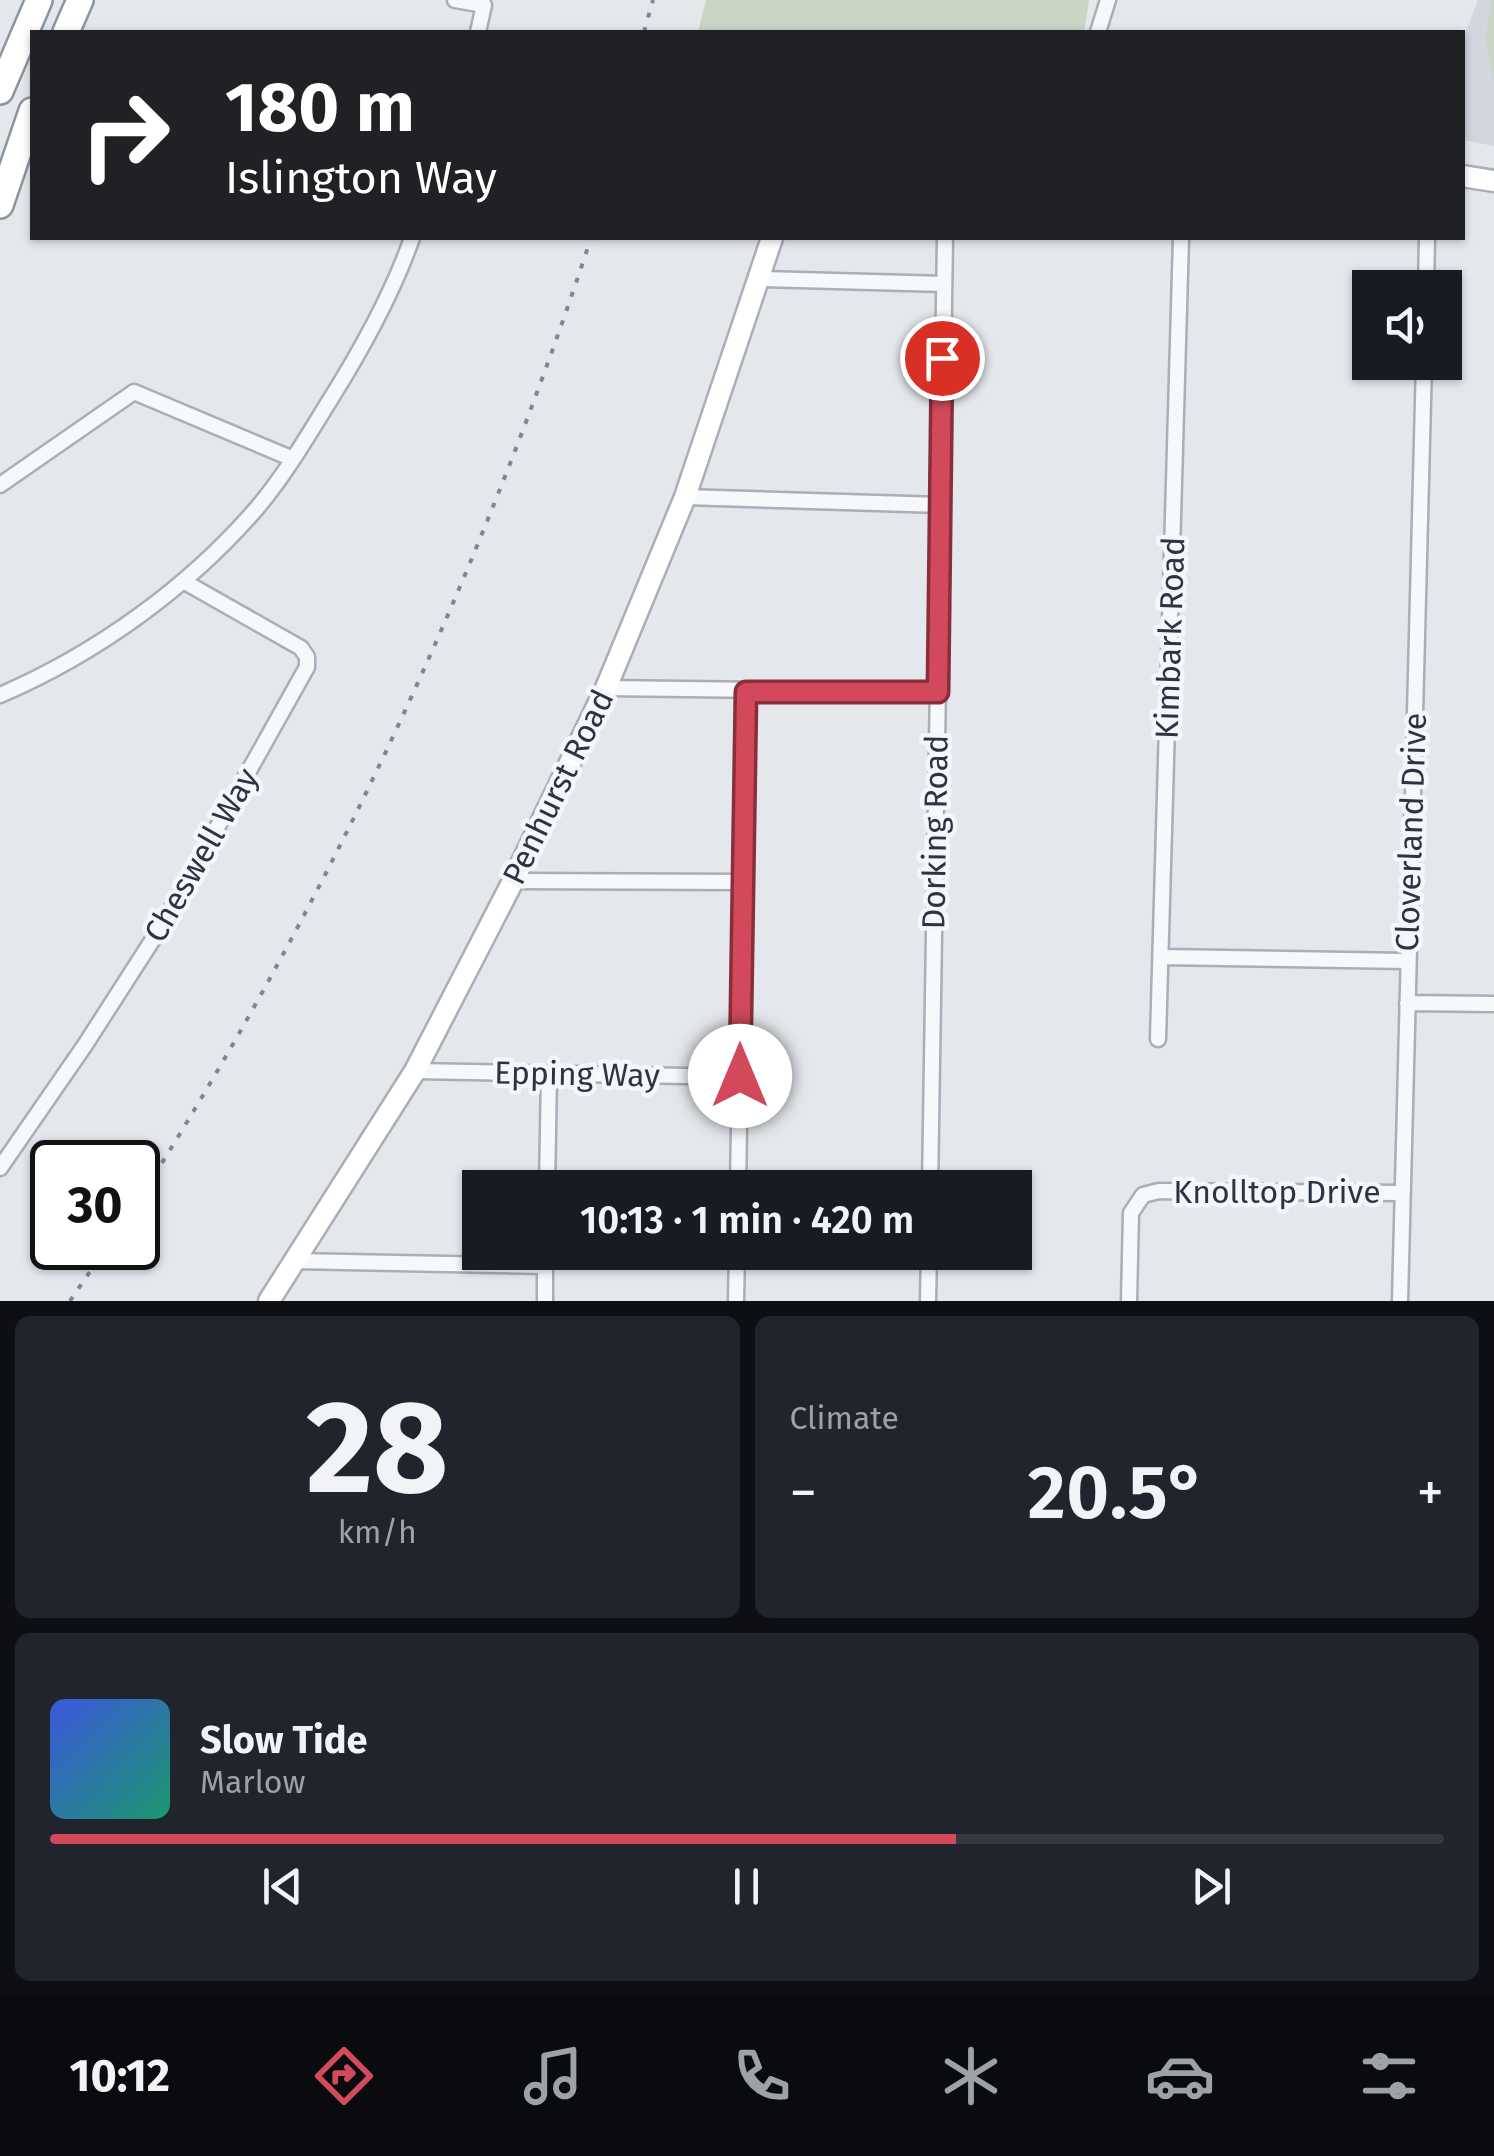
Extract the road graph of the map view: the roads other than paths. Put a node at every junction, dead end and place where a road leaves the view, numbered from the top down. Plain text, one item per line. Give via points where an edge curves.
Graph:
1 (39, 0) edge
2 (80, 0) edge
3 (455, 0) edge
4 (1108, 0) edge
5 (67, 30) edge
6 (478, 30) edge
7 (1099, 30) edge
8 (25, 32) junction
9 (0, 76) edge
10 (0, 91) edge
11 (30, 115) edge
12 (30, 116) edge
13 (1465, 176) edge
14 (1494, 181) edge
15 (0, 186) edge
16 (0, 204) edge
17 (411, 240) edge
18 (771, 240) edge
19 (945, 240) edge
20 (1181, 240) edge
21 (1427, 240) edge
22 (1426, 270) edge
23 (760, 279) junction
24 (944, 284) junction
25 (1423, 380) edge
26 (293, 459) junction
27 (0, 485) edge
28 (685, 497) junction
29 (941, 505) junction
30 (183, 581) junction
31 (606, 688) junction
32 (746, 692) junction
33 (938, 692) junction
34 (0, 695) edge
35 (514, 881) junction
36 (741, 882) junction
37 (1161, 957) junction
38 (1407, 961) junction
39 (1407, 1003) junction
40 (1494, 1004) edge
41 (1158, 1039) dead end
42 (415, 1070) junction
43 (548, 1073) junction
44 (740, 1076) junction
45 (0, 1168) edge
46 (546, 1170) edge
47 (738, 1170) edge
48 (930, 1170) edge
49 (1402, 1194) junction
50 (462, 1260) edge
51 (295, 1261) junction
52 (545, 1270) edge
53 (737, 1270) edge
54 (929, 1270) edge
55 (269, 1301) edge
56 (545, 1301) edge
57 (736, 1301) edge
58 (928, 1301) edge
59 (1129, 1301) edge
60 (1400, 1301) edge

1 - 8 highway
2 - 5 highway
3 - 6 street via 484,5
4 - 7 street
8 - 9 highway
8 - 10 highway
11 - 15 highway
12 - 16 highway
13 - 14 street
17 - 26 street via 358,355
18 - 23 street, Penhurst Road
19 - 24 street, Dorking Road
20 - 37 street, Kimbark Road
21 - 22 street
23 - 24 street
23 - 28 street, Penhurst Road
24 - 29 street, Dorking Road
25 - 38 street, Cloverland Drive
26 - 27 street via 134,392
26 - 30 street via 258,506
28 - 29 street
28 - 31 street, Penhurst Road
29 - 33 street, Dorking Road
30 - 34 street via 78,654
30 - 45 street, Cheswell Way via 301,648 307,667 166,919
31 - 32 street
31 - 35 street, Penhurst Road
32 - 33 street
32 - 36 street
33 - 48 street, Dorking Road
35 - 36 street
35 - 42 street, Penhurst Road
36 - 44 street
37 - 38 street
37 - 41 street, Kimbark Road
38 - 39 street, Cloverland Drive
39 - 40 street
39 - 49 street, Cloverland Drive
42 - 43 street, Epping Way
42 - 51 street, Penhurst Road
43 - 44 street, Epping Way
43 - 46 street
44 - 47 street
49 - 59 street, Knolltop Drive via 1143,1195 1130,1213
49 - 60 street, Cloverland Drive
50 - 51 street
51 - 55 street, Penhurst Road
52 - 56 street
53 - 57 street
54 - 58 street

